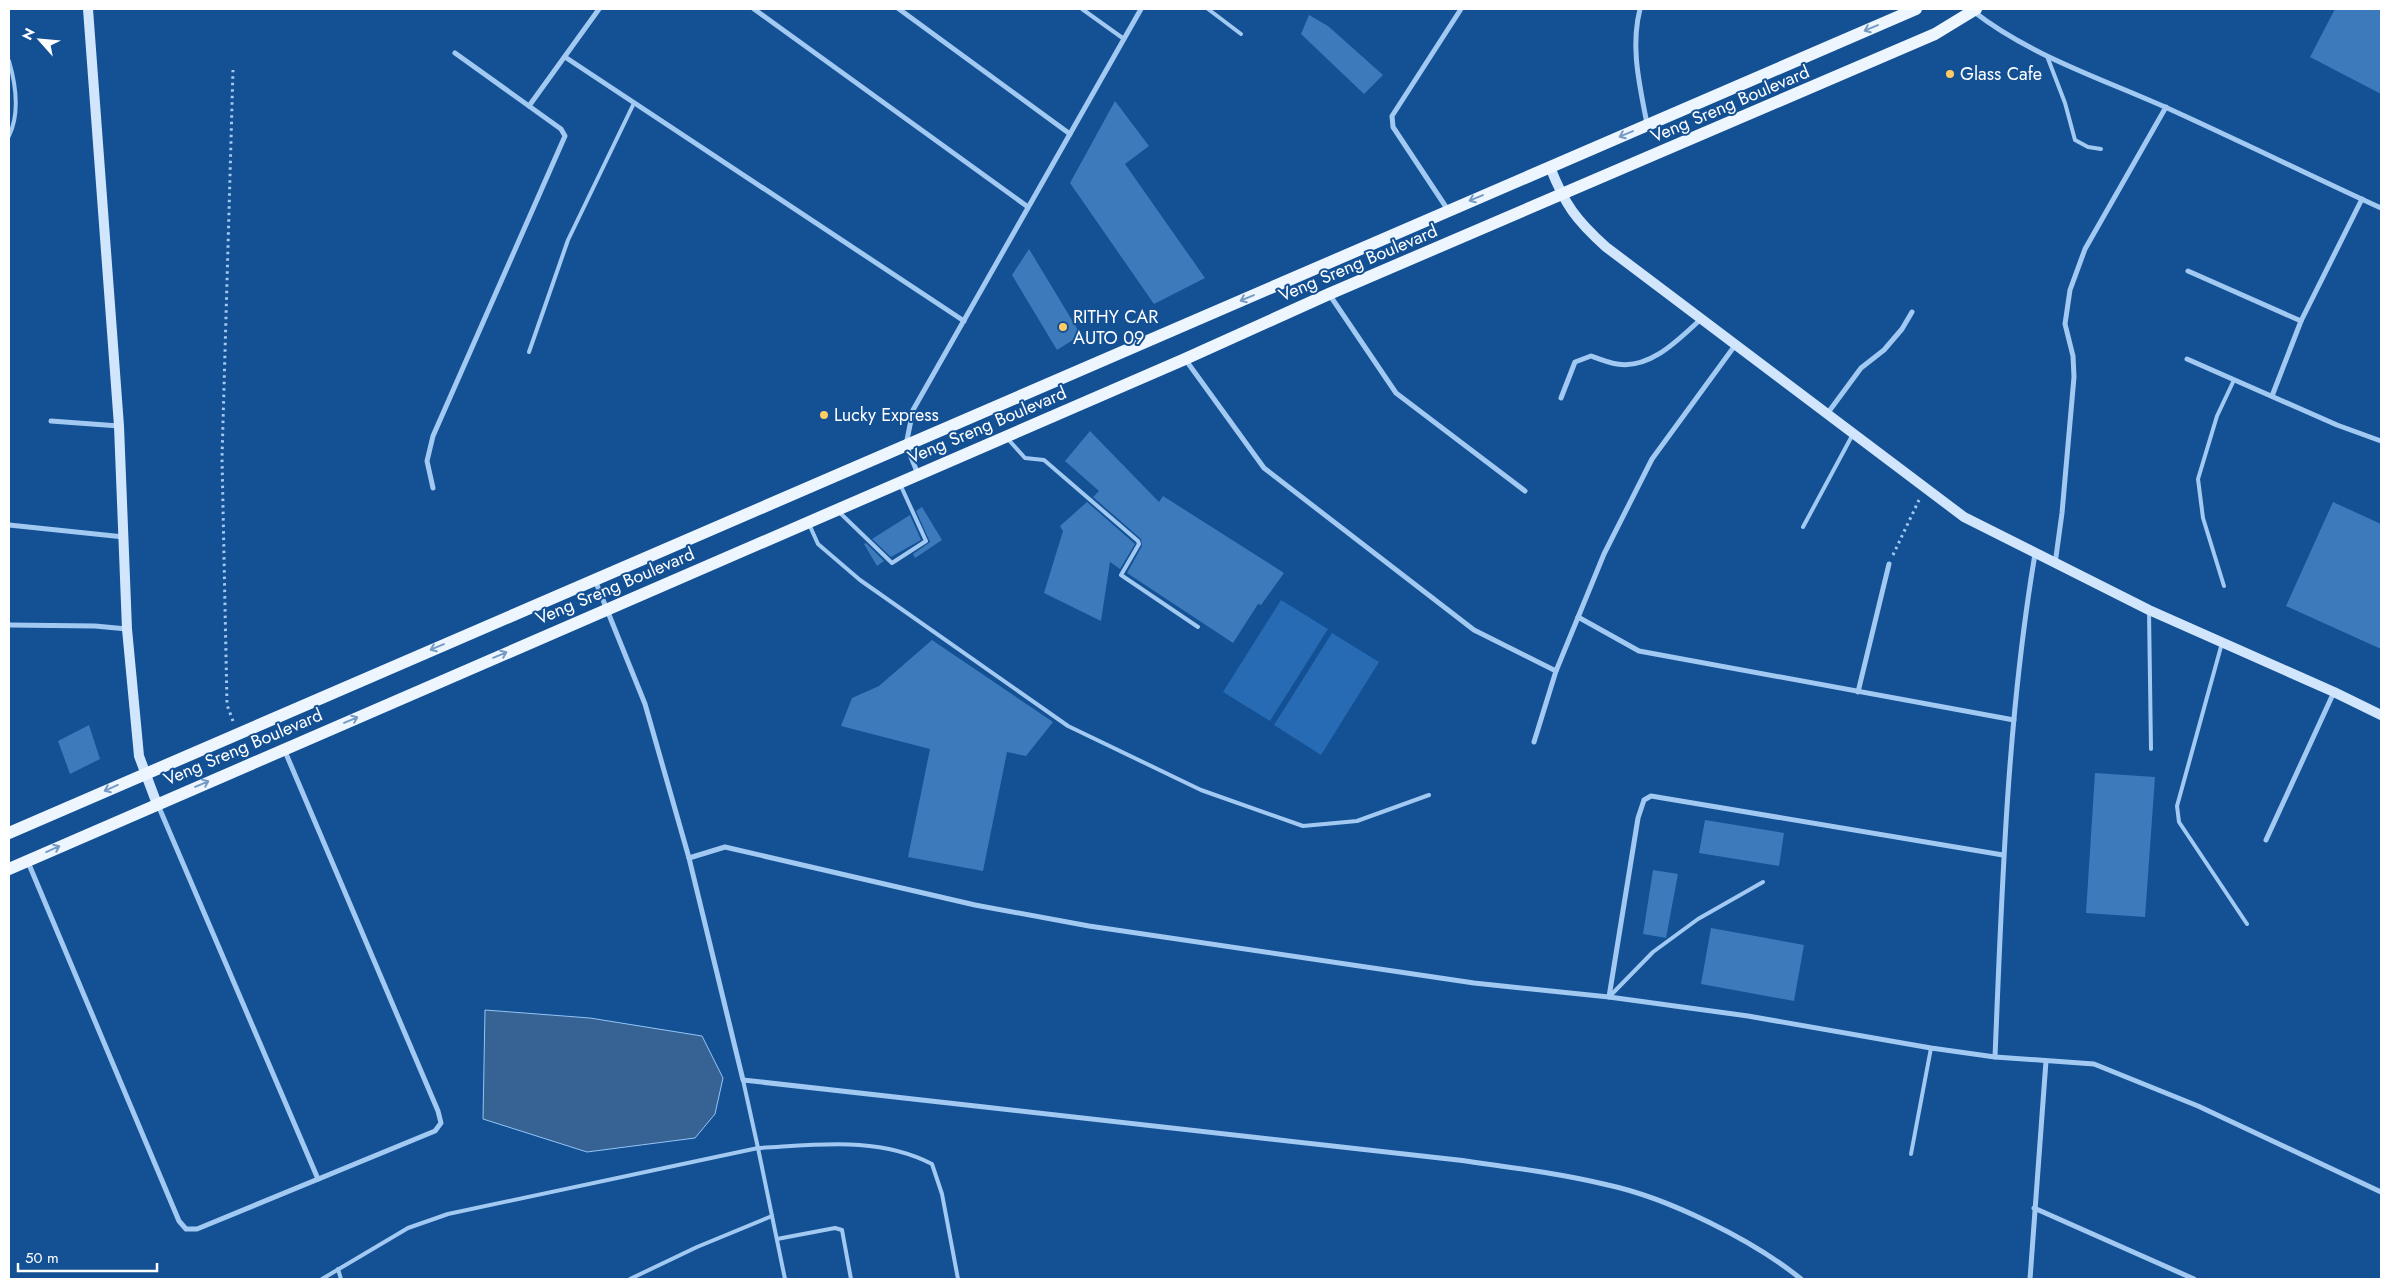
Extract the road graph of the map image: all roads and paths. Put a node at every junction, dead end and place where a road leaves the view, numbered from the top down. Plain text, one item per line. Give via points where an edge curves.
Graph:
1 (88, 9) edge
2 (599, 9) edge
3 (754, 9) edge
4 (899, 9) edge
5 (1082, 9) edge
6 (1141, 9) edge
7 (1208, 9) edge
8 (1461, 9) edge
9 (1640, 9) edge
10 (1916, 9) edge
11 (1974, 10) edge
12 (1241, 34) dead end
13 (1124, 39) junction
14 (455, 53) dead end
15 (2047, 56) junction
16 (565, 57) junction
17 (9, 61) edge
18 (233, 70) dead end
19 (634, 103) junction
20 (529, 106) junction
21 (2166, 108) junction
22 (1648, 125) junction
23 (1070, 134) junction
24 (9, 136) edge
25 (2102, 149) dead end
26 (1550, 167) junction
27 (1561, 196) junction
28 (2362, 200) junction
29 (1028, 207) junction
30 (2381, 208) edge
31 (1448, 211) junction
32 (2188, 271) dead end
33 (1329, 294) junction
34 (1912, 312) dead end
35 (1700, 320) junction
36 (2301, 321) junction
37 (964, 322) junction
38 (1737, 344) junction
39 (529, 352) dead end
40 (1185, 358) junction
41 (2187, 359) dead end
42 (2234, 380) junction
43 (2272, 396) junction
44 (1561, 398) dead end
45 (1827, 415) junction
46 (51, 422) dead end
47 (119, 426) junction
48 (1853, 434) junction
49 (1005, 436) junction
50 (2381, 441) edge
51 (906, 445) junction
52 (918, 474) junction
53 (899, 482) junction
54 (433, 488) dead end
55 (1925, 488) junction
56 (1525, 491) dead end
57 (837, 509) junction
58 (808, 522) junction
59 (9, 525) edge
60 (1803, 527) dead end
61 (124, 537) junction
62 (2035, 554) junction
63 (1889, 564) joint
64 (2055, 564) junction
65 (594, 579) junction
66 (2224, 586) dead end
67 (606, 610) junction
68 (2149, 610) junction
69 (1578, 617) junction
70 (9, 625) edge
71 (1198, 627) dead end
72 (127, 629) junction
73 (2222, 642) junction
74 (1556, 671) junction
75 (1858, 692) junction
76 (2334, 692) junction
77 (2381, 715) edge
78 (2014, 720) junction
79 (237, 734) junction
80 (1534, 742) dead end
81 (284, 749) junction
82 (2151, 749) dead end
83 (144, 774) junction
84 (1429, 795) dead end
85 (157, 804) junction
86 (9, 833) edge
87 (2266, 840) dead end
88 (2003, 855) junction
89 (689, 858) junction
90 (28, 860) junction
91 (9, 869) edge
92 (1763, 882) dead end
93 (2246, 924) dead end
94 (1609, 997) junction
95 (1932, 1048) junction
96 (1995, 1057) junction
97 (2046, 1062) junction
98 (743, 1080) junction
99 (758, 1148) junction
100 (1911, 1154) dead end
101 (318, 1179) junction
102 (2381, 1192) edge
103 (2034, 1208) junction
104 (772, 1216) junction
105 (777, 1238) junction
106 (338, 1269) junction
107 (322, 1279) edge
108 (341, 1279) edge
109 (630, 1279) edge
110 (785, 1279) edge
111 (851, 1279) edge
112 (958, 1279) edge
113 (1800, 1279) edge
114 (2030, 1279) edge
115 (2194, 1279) edge

1 - 47 street
2 - 16 street
3 - 29 street
4 - 23 street
5 - 13 lane
6 - 13 street
7 - 12 lane
8 - 31 street via 1392,116 1393,127
9 - 22 street via 1635,36 1636,70
10 -> 22 main road, Veng Sreng Boulevard
11 - 15 street via 1998,31
11 - 27 main road, Veng Sreng Boulevard via 1935,34
13 - 23 street
14 - 20 street
15 - 21 street
15 - 25 lane via 2075,140 2088,147
16 - 19 street
16 - 20 street
17 - 24 lane via 16,94 15,116
18 - 79 path via 222,458 227,705
19 - 37 street
19 - 39 lane via 568,240
20 - 54 street via 561,129 565,136 433,436 427,461
21 - 28 street
21 - 64 street via 2085,249 2070,290 2065,324 2073,356 2074,377
22 -> 26 main road, Veng Sreng Boulevard
23 - 29 street
26 - 27 street
26 -> 31 main road, Veng Sreng Boulevard
27 - 33 main road, Veng Sreng Boulevard
27 - 35 street via 1579,222 1606,247
28 - 30 street
28 - 36 street
29 - 37 street
31 -> 51 main road, Veng Sreng Boulevard
32 - 36 street
33 - 40 main road, Veng Sreng Boulevard
33 - 56 street via 1396,393
34 - 45 street via 1884,350 1861,368
35 - 38 street
35 - 44 street via 1664,352 1641,361 1618,365 1591,356 1575,362
36 - 43 street
37 - 51 street via 913,410
38 - 45 street
38 - 69 street via 1652,459 1604,554
40 - 49 main road, Veng Sreng Boulevard
40 - 74 street via 1264,468 1474,630
41 - 42 street
42 - 43 street
42 - 66 lane via 2217,416 2198,479 2203,518
43 - 50 street
45 - 48 street
46 - 47 street
47 - 61 street
48 - 55 street
48 - 60 lane
49 - 52 main road, Veng Sreng Boulevard
49 - 71 lane via 1025,458 1044,460 1138,541 1122,576
51 - 52 street
51 - 65 main road, Veng Sreng Boulevard
52 - 53 main road, Veng Sreng Boulevard
53 - 57 main road, Veng Sreng Boulevard
53 - 57 lane via 926,541 892,563
55 - 62 street via 1964,517
55 - 63 path
57 - 58 main road, Veng Sreng Boulevard
58 - 67 main road, Veng Sreng Boulevard
58 - 84 lane via 818,544 860,580 1068,726 1201,790 1303,826 1357,821
59 - 61 street
61 - 72 street
62 - 64 street
62 - 78 street
63 - 75 street
64 - 68 street
65 - 67 street
65 -> 79 main road, Veng Sreng Boulevard
81 -> 67 main road, Veng Sreng Boulevard
67 - 89 street via 645,704
68 - 73 street
68 - 82 lane
69 - 74 street
69 - 75 street via 1639,651
70 - 72 street
72 - 83 street via 139,756
73 - 76 street
73 - 93 lane via 2177,806 2179,822
74 - 80 street
75 - 78 street
76 - 77 street
76 - 87 street
78 - 88 street
79 - 83 main road, Veng Sreng Boulevard
85 -> 81 main road, Veng Sreng Boulevard
81 - 101 street via 441,1123 436,1131
83 - 85 street
83 -> 86 main road, Veng Sreng Boulevard
90 -> 85 main road, Veng Sreng Boulevard
85 - 101 street
88 - 94 street via 1651,796 1644,800 1638,818
88 - 96 street
89 - 94 street via 725,847 975,905 1089,926 1474,983
89 - 98 street
90 - 91 main road, Veng Sreng Boulevard
90 - 101 street via 179,1221 186,1229 197,1229
92 - 94 lane via 1698,919 1653,952
94 - 95 street via 1748,1016
95 - 96 street
95 - 100 lane
96 - 97 street
97 - 102 street via 2094,1064 2198,1106
97 - 103 street
98 - 99 lane
98 - 113 street via 1458,1160 1558,1175 1610,1185 1659,1201 1749,1243
99 - 104 lane
99 - 106 lane via 448,1214 408,1228
99 - 112 lane via 853,1143 911,1154 932,1164 942,1194
103 - 114 street
103 - 115 street
104 - 105 lane
104 - 109 lane
105 - 110 lane
105 - 111 lane via 835,1228 842,1230
106 - 107 lane
106 - 108 lane

